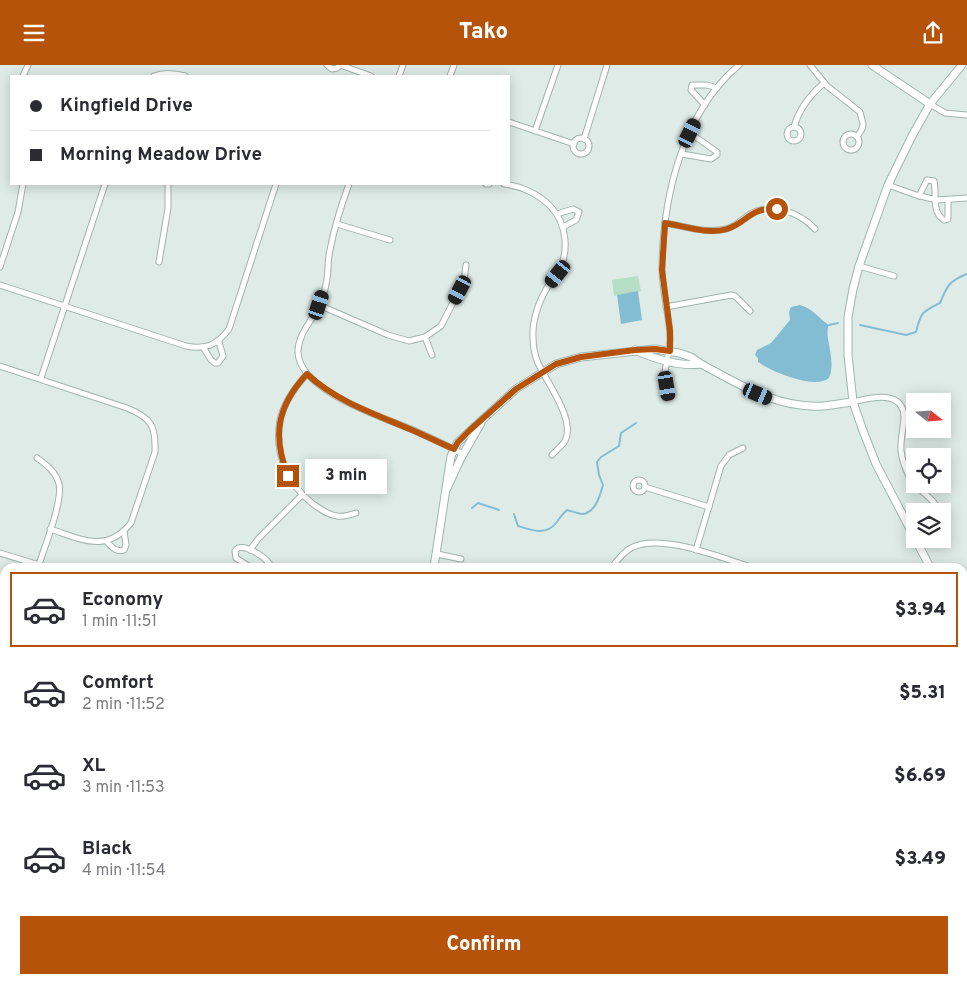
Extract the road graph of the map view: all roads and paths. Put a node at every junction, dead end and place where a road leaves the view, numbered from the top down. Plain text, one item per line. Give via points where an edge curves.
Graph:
1 (326, 65) edge
2 (340, 65) edge
3 (558, 65) edge
4 (607, 65) edge
5 (739, 65) edge
6 (810, 65) edge
7 (872, 65) edge
8 (962, 65) edge
9 (156, 75) edge
10 (179, 75) edge
11 (368, 75) edge
12 (824, 83) junction
13 (717, 88) junction
14 (930, 104) junction
15 (705, 105) junction
16 (967, 115) edge
17 (510, 122) edge
18 (794, 127) dead end
19 (536, 131) junction
20 (690, 133) junction
21 (857, 137) dead end
22 (584, 139) junction
23 (574, 144) junction
24 (682, 154) junction
25 (23, 185) edge
26 (105, 185) edge
27 (168, 185) edge
28 (276, 185) edge
29 (349, 185) edge
30 (508, 185) edge
31 (888, 185) junction
32 (919, 196) junction
33 (967, 198) edge
34 (934, 199) junction
35 (948, 200) junction
36 (557, 214) junction
37 (665, 223) junction
38 (337, 224) junction
39 (562, 227) junction
40 (815, 229) dead end
41 (390, 240) dead end
42 (159, 262) dead end
43 (466, 265) dead end
44 (859, 266) junction
45 (0, 267) edge
46 (894, 276) dead end
47 (0, 285) edge
48 (319, 305) junction
49 (64, 307) junction
50 (666, 307) junction
51 (750, 311) dead end
52 (425, 337) junction
53 (219, 342) junction
54 (204, 347) junction
55 (635, 350) junction
56 (670, 351) junction
57 (432, 355) dead end
58 (667, 361) junction
59 (700, 364) junction
60 (0, 366) edge
61 (543, 373) junction
62 (307, 374) junction
63 (41, 379) junction
64 (669, 396) dead end
65 (853, 402) junction
66 (483, 420) junction
67 (743, 448) dead end
68 (454, 449) junction
69 (463, 454) junction
70 (552, 455) dead end
71 (37, 458) dead end
72 (645, 487) dead end
73 (446, 489) junction
74 (302, 495) junction
75 (935, 503) edge
76 (709, 507) junction
77 (356, 513) dead end
78 (906, 521) edge
79 (50, 529) junction
80 (124, 531) junction
81 (106, 541) junction
82 (920, 548) edge
83 (250, 550) junction
84 (696, 550) junction
85 (0, 553) edge
86 (437, 554) junction
87 (462, 559) dead end
88 (30, 563) edge
89 (40, 563) edge
90 (243, 563) edge
91 (269, 563) edge
92 (435, 563) edge
93 (615, 563) edge
94 (738, 563) edge
95 (928, 563) edge

1 - 2 street via 332,69
2 - 11 street
3 - 19 street
4 - 22 street
5 - 13 street
6 - 12 street
7 - 14 street
8 - 14 street
9 - 10 street
12 - 18 street via 802,107
12 - 21 street via 860,112 863,124
13 - 15 street
13 - 15 street via 692,85 691,90
14 - 16 street via 944,113
14 - 31 street
15 - 20 street
17 - 19 street
19 - 23 street
20 - 24 street
20 - 24 street via 713,147 717,155 711,159
22 - 23 street via 578,139
22 - 23 street via 589,145 585,152 577,152
24 - 37 street
25 - 45 street via 18,212
26 - 49 street
27 - 42 street via 168,208
28 - 53 street via 229,329
29 - 38 street
30 - 36 street via 533,192
31 - 32 street
31 - 44 street
32 - 34 street
32 - 34 street via 925,183 931,180 935,184
33 - 35 street
34 - 35 street
34 - 35 street via 939,217 944,221 948,219
36 - 39 street
36 - 39 street via 568,209 579,212 576,220
37 - 40 street via 707,231 727,229 750,214 768,208 804,218
37 - 50 street via 662,270
38 - 41 street
38 - 48 street
39 - 61 street via 565,253 558,274 538,308 533,328 534,348
43 - 52 street via 464,281 441,326
44 - 46 street
44 - 65 street via 848,317
47 - 49 street
48 - 52 street via 388,335 409,341
48 - 62 street via 299,345 298,353
49 - 54 street via 186,346
49 - 63 street
50 - 51 street via 731,295
50 - 56 street
52 - 57 street
53 - 54 street
53 - 54 street via 223,359 218,363 211,360
55 - 56 street
55 - 58 street
55 - 61 street via 581,357 556,364
56 - 58 street
56 - 59 street via 692,357
58 - 59 street
58 - 64 street via 665,375
59 - 65 street via 748,390 789,404 822,406
60 - 63 street
61 - 66 street via 516,389
61 - 70 street via 567,424 565,440
62 - 68 street via 336,396 362,410
62 - 74 street via 288,398 278,440 288,476
63 - 80 street via 143,415 153,429 155,451 131,523
65 - 75 street via 884,397 894,399 901,406 904,414 902,460 910,479
65 - 78 street via 876,464
66 - 68 street
66 - 69 street
67 - 76 street via 729,455 721,466
68 - 69 street
68 - 73 street
69 - 73 street
71 - 79 street via 51,469 59,485 58,505
72 - 76 street
73 - 86 street
74 - 77 street via 319,509 339,517
74 - 83 street
76 - 84 street
79 - 81 street via 92,542
79 - 89 street
80 - 81 street
80 - 81 street via 124,550 116,550
82 - 95 street
83 - 90 street via 238,547 235,554
83 - 91 street
84 - 93 street via 659,542 646,543 631,548
84 - 94 street
85 - 88 street
86 - 87 street
86 - 92 street

